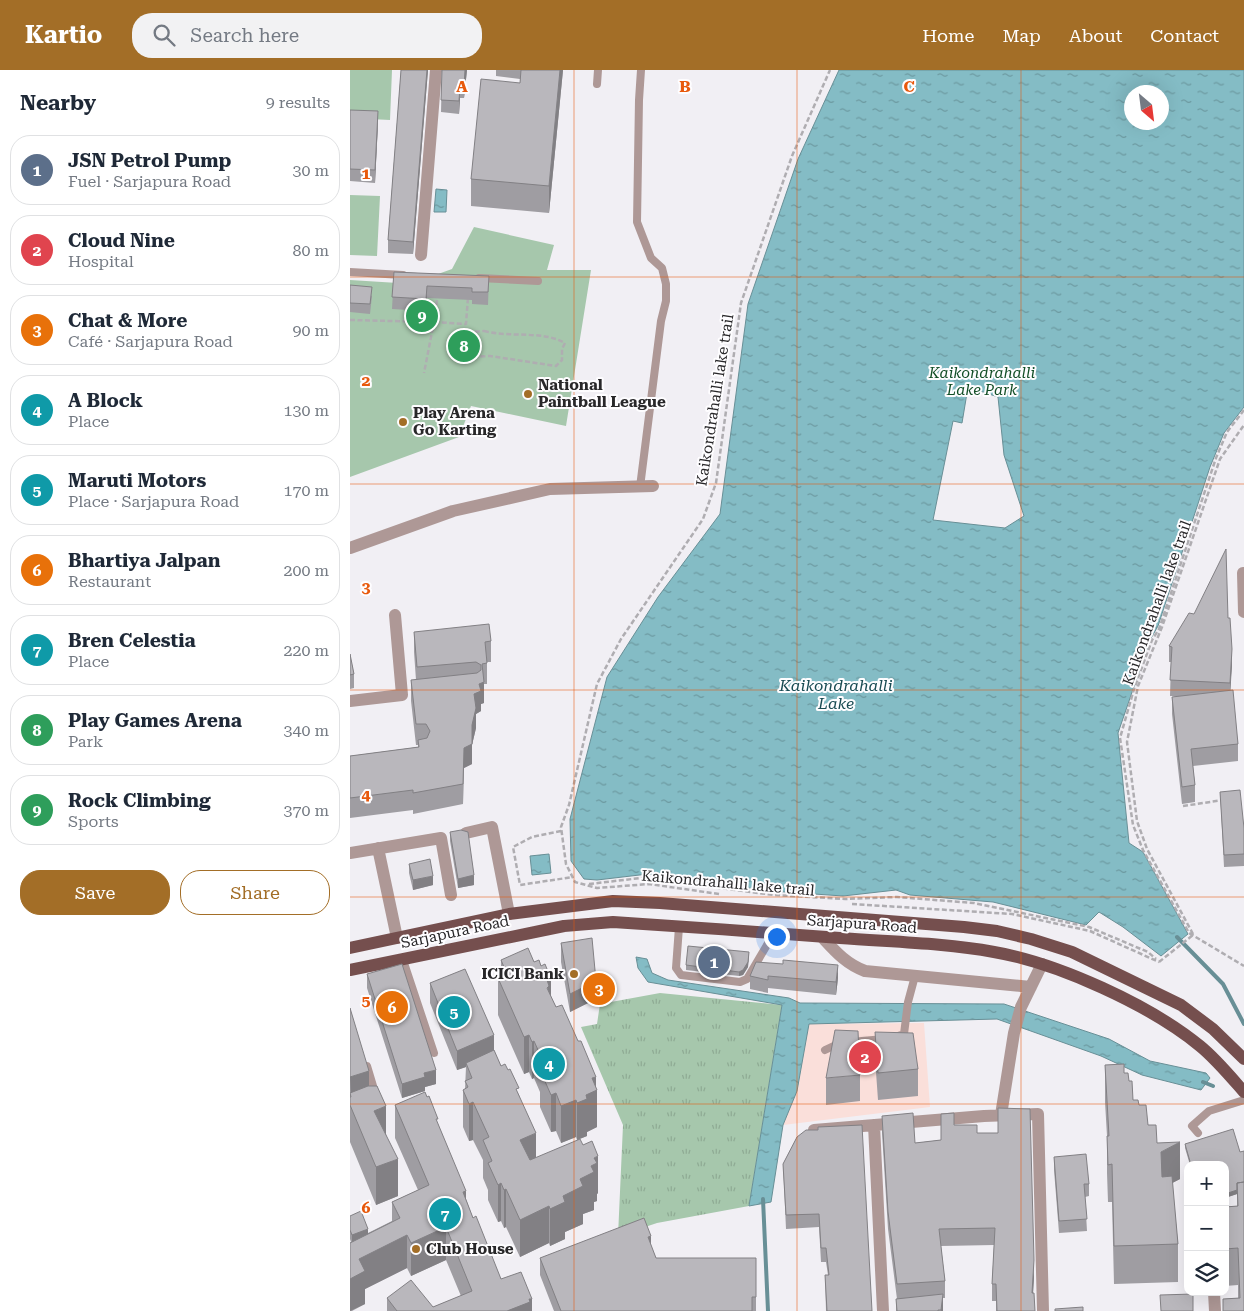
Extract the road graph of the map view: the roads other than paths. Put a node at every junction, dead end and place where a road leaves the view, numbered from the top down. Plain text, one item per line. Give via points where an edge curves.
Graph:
1 (436, 70) edge
2 (598, 70) edge
3 (641, 70) edge
4 (597, 84) dead end
5 (420, 255) dead end
6 (350, 272) edge
7 (409, 275) edge
8 (469, 278) edge
9 (538, 281) dead end
10 (640, 486) junction
11 (653, 486) dead end
12 (350, 548) edge
13 (1243, 573) edge
14 (1244, 612) edge
15 (394, 615) dead end
16 (350, 701) edge
17 (466, 833) edge
18 (378, 848) junction
19 (350, 853) edge
20 (451, 895) dead end
21 (509, 914) junction
22 (679, 927) junction
23 (774, 933) junction
24 (822, 937) junction
25 (397, 938) junction
26 (350, 948) edge
27 (403, 960) junction
28 (1042, 964) junction
29 (350, 970) edge
30 (916, 976) junction
31 (1031, 987) junction
32 (825, 1050) dead end
33 (434, 1053) dead end
34 (363, 1056) edge
35 (1244, 1059) edge
36 (1244, 1092) edge
37 (1244, 1100) edge
38 (377, 1106) edge
39 (1000, 1115) junction
40 (874, 1125) junction
41 (814, 1130) edge
42 (1198, 1133) dead end
43 (1214, 1296) edge
44 (1220, 1296) edge
45 (887, 1310) edge
46 (1043, 1311) edge
47 (1215, 1311) edge
48 (1220, 1311) edge

1 - 5 street
2 - 4 lane
3 - 10 lane via 637,222 651,258 662,268 666,292
6 - 7 lane
8 - 9 lane
10 - 11 street
10 - 12 street via 550,489 453,511
13 - 14 street
15 - 16 street via 406,694
17 - 21 street via 492,827
18 - 19 street
18 - 20 street via 441,838
18 - 25 street
21 - 25 main road, Sarjapura Road
21 - 35 main road, Sarjapura Road via 613,901 997,931 1072,952 1181,1005 1213,1029
22 - 23 main road, Sarjapura Road
22 - 23 lane via 678,973 740,982 747,979
22 - 27 main road, Sarjapura Road via 613,922 564,926
23 - 24 main road, Sarjapura Road
24 - 28 main road, Sarjapura Road via 994,952
24 - 30 street via 838,955 865,971
25 - 26 main road, Sarjapura Road
27 - 29 main road, Sarjapura Road
27 - 33 lane
28 - 31 street
28 - 36 main road, Sarjapura Road via 1122,998 1166,1022 1217,1060
30 - 31 street
30 - 32 lane via 908,1002 904,1034 840,1043
31 - 39 street via 1014,1033
34 - 38 lane
37 - 42 lane via 1209,1111 1192,1126
39 - 40 street
39 - 46 street via 1038,1114
40 - 41 street
40 - 45 street
43 - 47 street
44 - 48 lane

